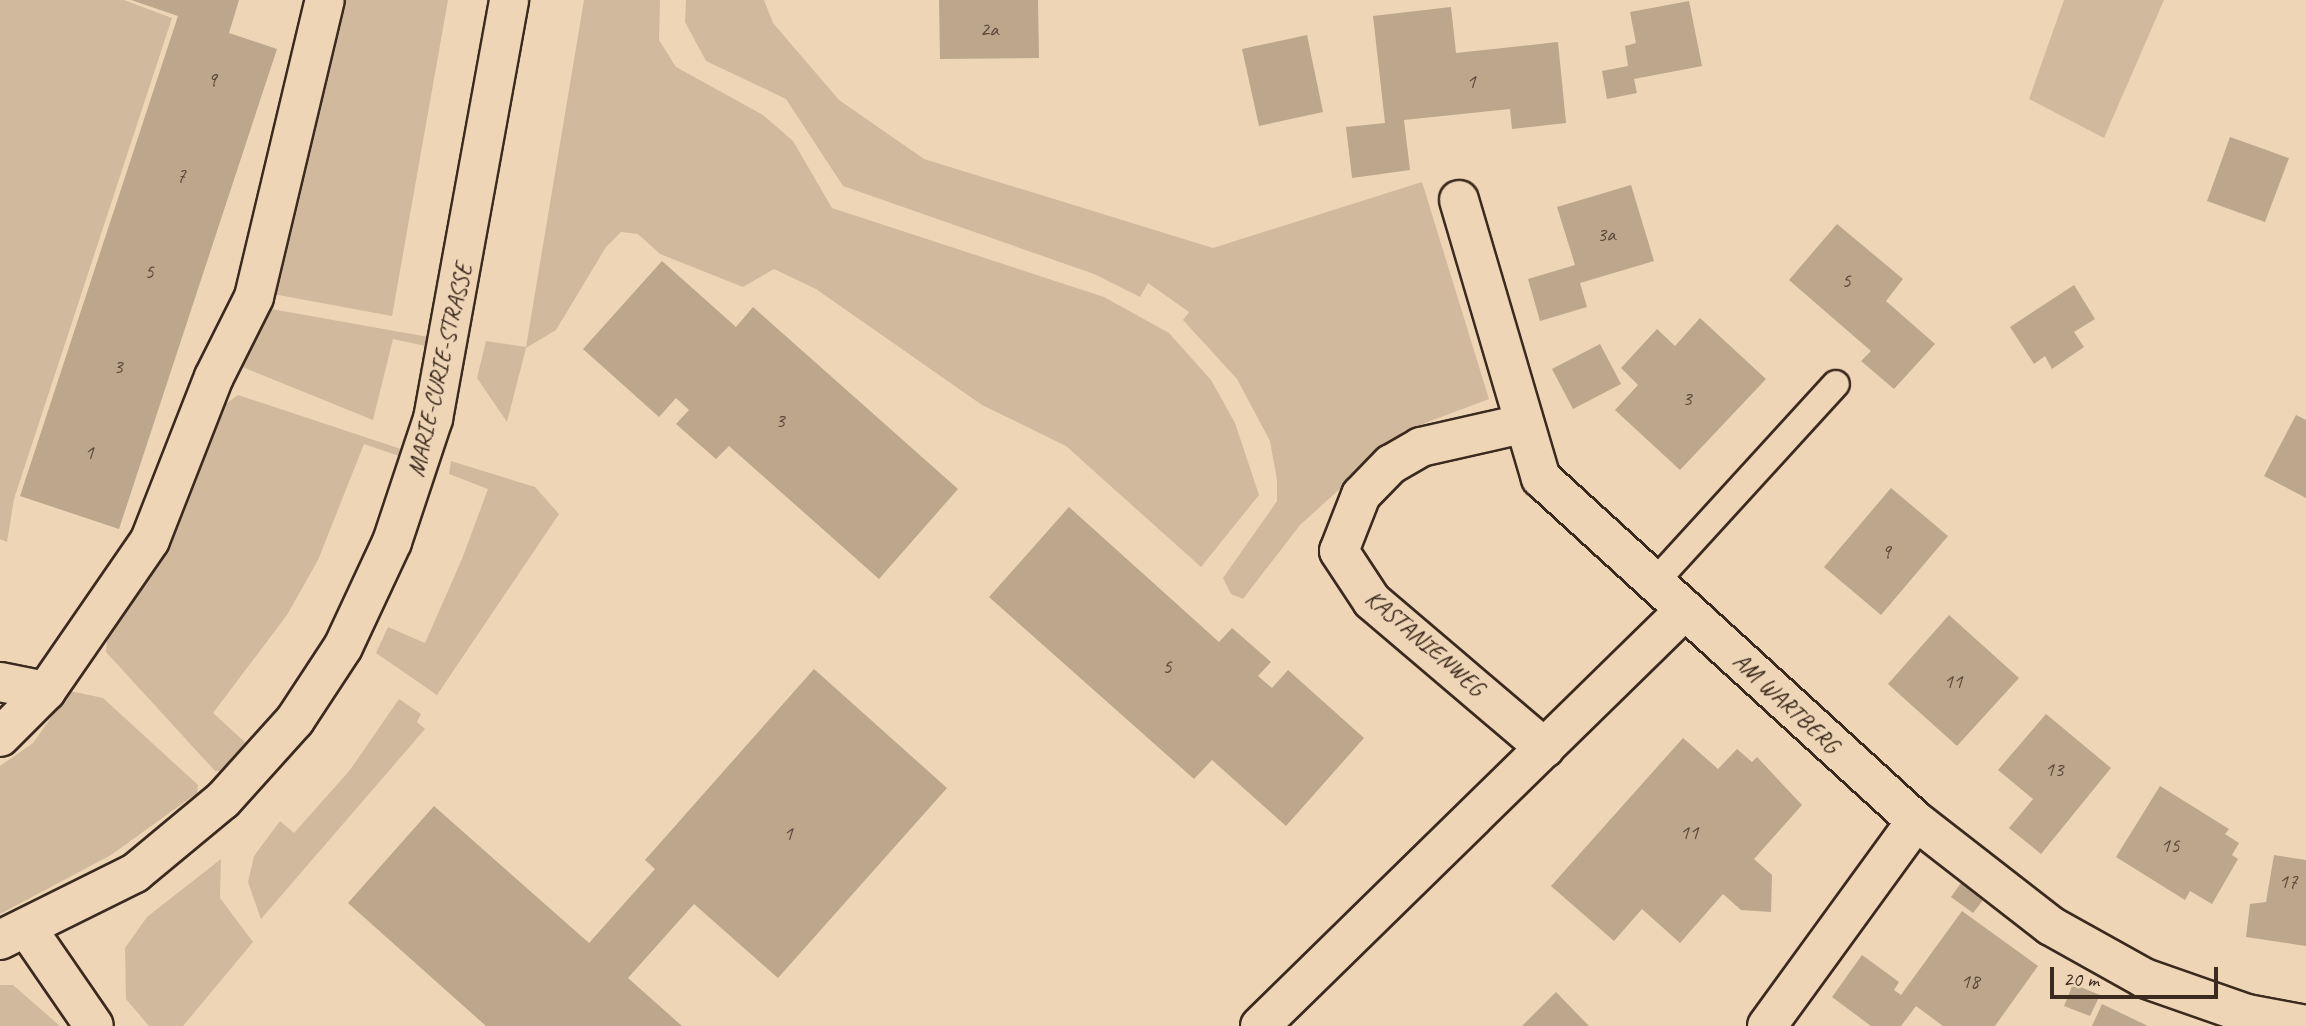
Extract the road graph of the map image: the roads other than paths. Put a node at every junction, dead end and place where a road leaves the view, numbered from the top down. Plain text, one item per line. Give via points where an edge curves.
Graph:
1 (325, 0) edge
2 (509, 0) edge
3 (1459, 200) dead end
4 (1836, 384) dead end
5 (1522, 424) junction
6 (1655, 582) junction
7 (1685, 610) junction
8 (0, 682) edge
9 (46, 691) junction
10 (0, 737) edge
11 (1545, 748) junction
12 (1916, 821) junction
13 (14, 935) edge
14 (2247, 1020) edge
15 (2306, 1025) edge
16 (94, 1026) edge
17 (1259, 1026) edge
18 (1767, 1026) edge

1 - 9 street via 254,297 214,377 150,540
2 - 13 street, MARIE-CURIE-STRASSE via 453,336 422,464 343,647 295,720 223,800 135,873
3 - 5 street, AM WARTBERG
4 - 6 lane
5 - 6 street, AM WARTBERG via 1541,478
5 - 11 street, KASTANIENWEG via 1421,447 1391,464 1360,495 1339,551 1372,601
6 - 7 street, AM WARTBERG
7 - 11 street
7 - 12 street, AM WARTBERG
8 - 9 street
9 - 10 street
11 - 17 street
12 - 14 street, AM WARTBERG via 2051,926 2144,978
12 - 18 street
13 - 16 street
14 - 15 street, AM WARTBERG

